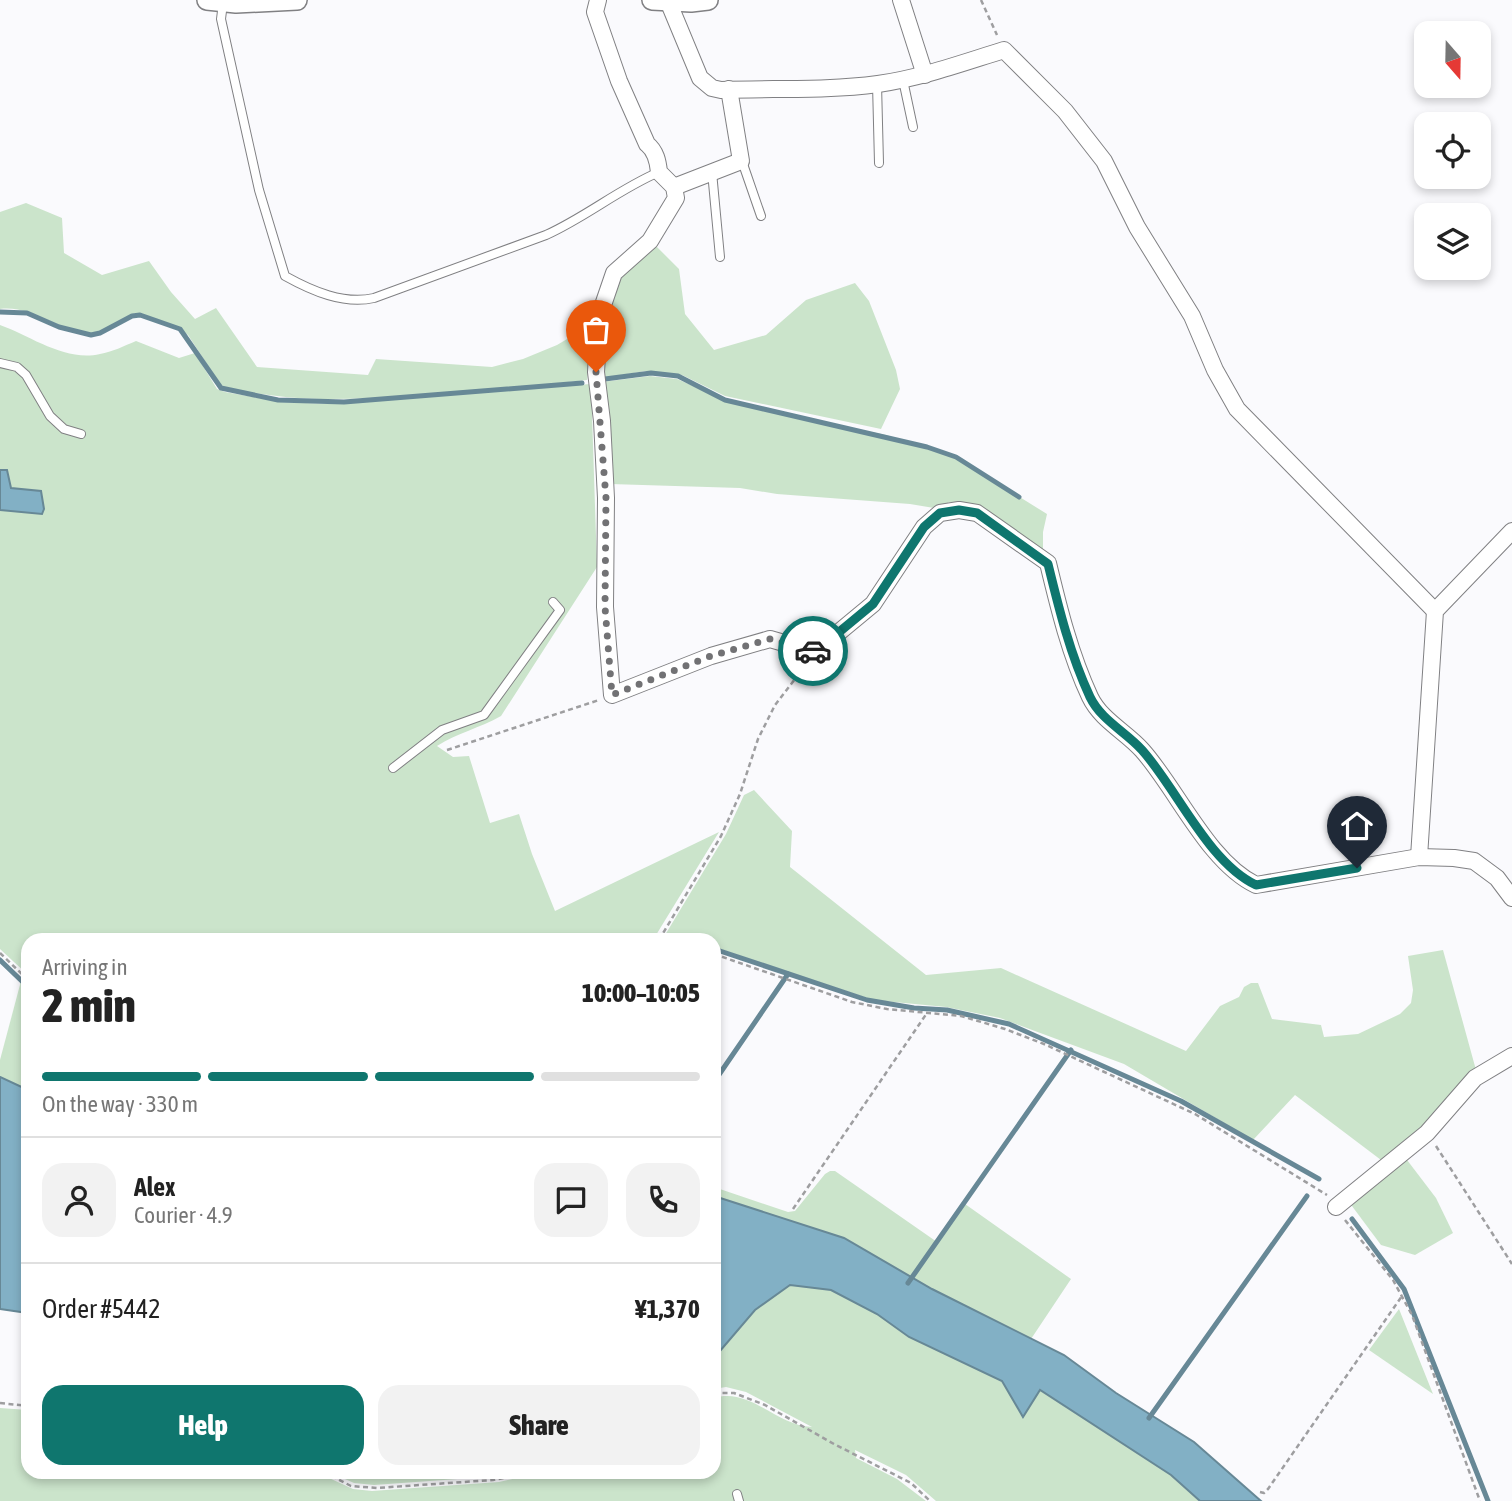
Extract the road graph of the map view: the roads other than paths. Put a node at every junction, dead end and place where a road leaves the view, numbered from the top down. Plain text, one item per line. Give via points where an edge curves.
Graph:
1 (297, 0) edge
2 (598, 0) edge
3 (652, 0) edge
4 (708, 0) edge
5 (901, 0) edge
6 (215, 1) edge
7 (668, 1) edge
8 (925, 75) junction
9 (903, 80) junction
10 (877, 85) junction
11 (729, 89) junction
12 (913, 127) dead end
13 (741, 161) junction
14 (879, 163) dead end
15 (659, 172) junction
16 (712, 172) junction
17 (674, 187) junction
18 (761, 216) dead end
19 (720, 257) dead end
20 (0, 363) edge
21 (81, 434) dead end
22 (1512, 531) edge
23 (554, 602) dead end
24 (1435, 611) junction
25 (393, 768) dead end
26 (1419, 857) junction
27 (1512, 898) edge
28 (1512, 1056) edge
29 (1336, 1207) road end

1 - 6 street
2 - 15 street via 595,12 619,81
3 - 7 street
4 - 7 street
5 - 8 street
6 - 15 lane via 259,190 285,276 311,291 344,299 374,298 546,235
7 - 11 street via 700,78 712,88
8 - 9 street
8 - 24 street via 1004,50 1065,111 1104,161 1137,227 1192,316 1237,409
9 - 10 street
9 - 12 lane
10 - 11 street
10 - 14 lane
11 - 13 street
13 - 16 street
13 - 18 lane
15 - 17 street
16 - 17 street
16 - 19 lane
17 - 26 street via 676,198 650,241 614,273 598,339 596,372 606,498 605,607 612,695 711,656 770,639 815,652 873,604 924,527 940,513 977,513 1048,564 1062,625 1091,700 1142,750 1214,848 1244,879 1256,885
20 - 21 lane via 18,367 50,416 64,429
22 - 24 street
23 - 25 lane via 560,610 484,715 442,730
24 - 26 street
26 - 27 street via 1474,861 1497,878
28 - 29 street via 1475,1078 1427,1133

